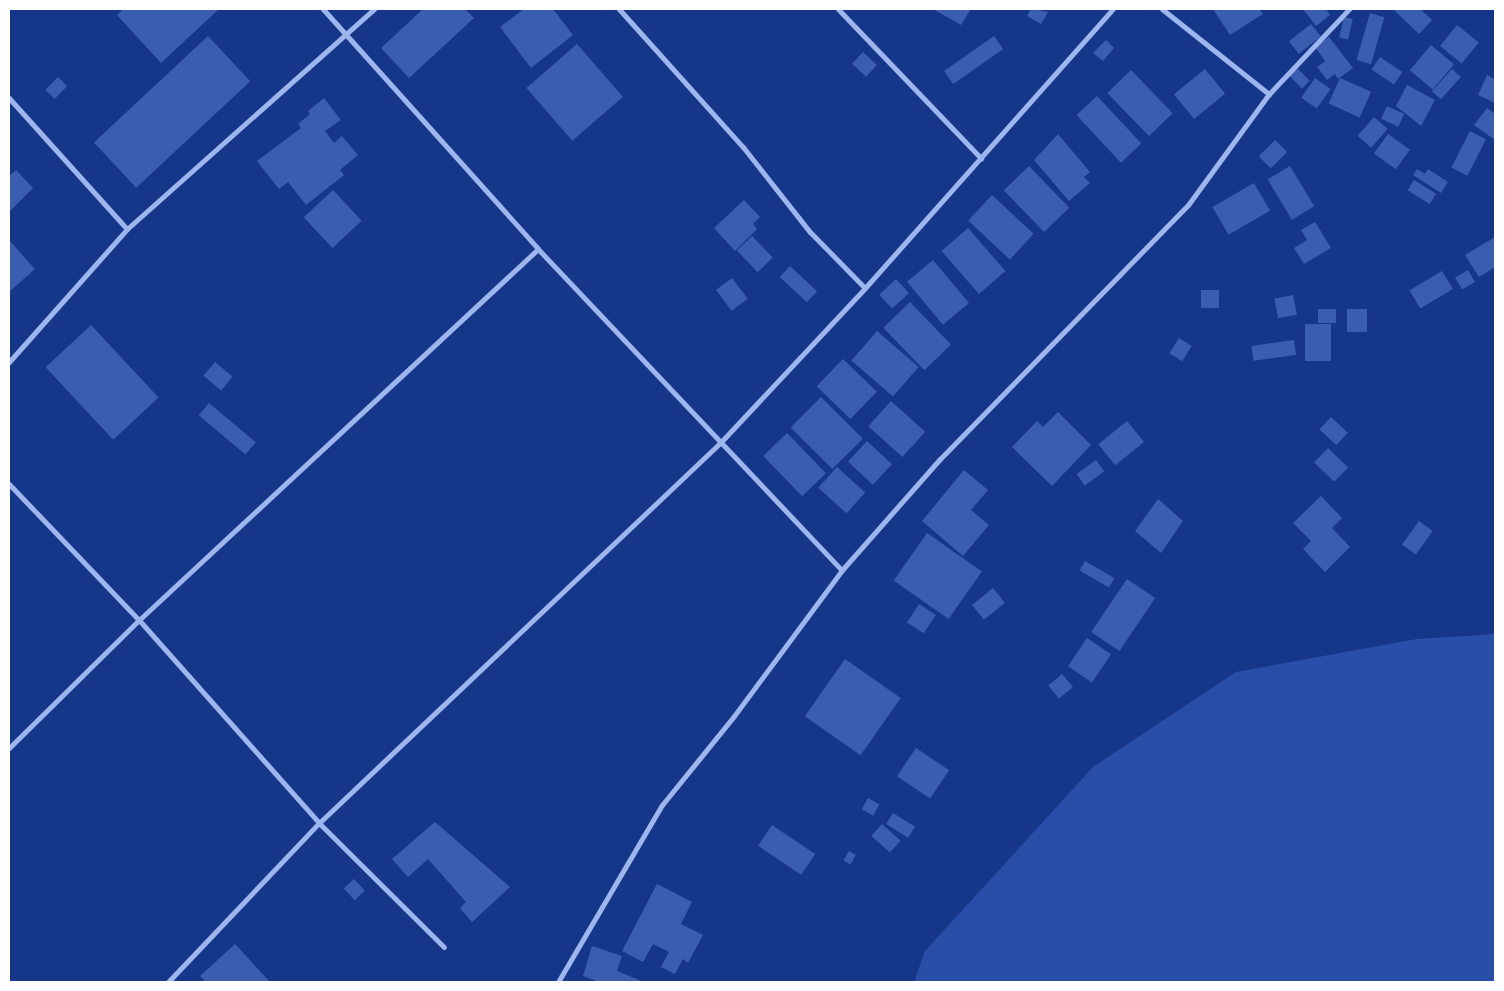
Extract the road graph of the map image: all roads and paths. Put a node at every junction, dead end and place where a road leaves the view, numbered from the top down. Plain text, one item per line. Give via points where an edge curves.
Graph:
1 (323, 9) edge
2 (374, 9) edge
3 (619, 9) edge
4 (838, 9) edge
5 (1114, 9) edge
6 (1162, 9) edge
7 (1349, 9) edge
8 (347, 34) junction
9 (1269, 94) junction
10 (9, 98) edge
11 (981, 158) junction
12 (127, 229) junction
13 (538, 249) junction
14 (865, 288) junction
15 (9, 362) edge
16 (720, 443) junction
17 (9, 484) edge
18 (842, 570) junction
19 (139, 620) junction
20 (9, 748) edge
21 (319, 823) junction
22 (444, 947) dead end
23 (168, 982) edge
24 (558, 982) edge

1 - 8 street
2 - 8 street
3 - 14 street via 743,147 810,232
4 - 11 street
5 - 11 street
6 - 9 street
7 - 9 street
8 - 12 street
8 - 13 street
9 - 18 street via 1188,205 939,460
10 - 12 street
11 - 14 street
12 - 15 street
13 - 16 street
13 - 19 street
14 - 16 street
16 - 18 street
16 - 21 street
17 - 19 street
18 - 24 street via 734,716 662,805
19 - 20 street
19 - 21 street
21 - 22 street
21 - 23 street

